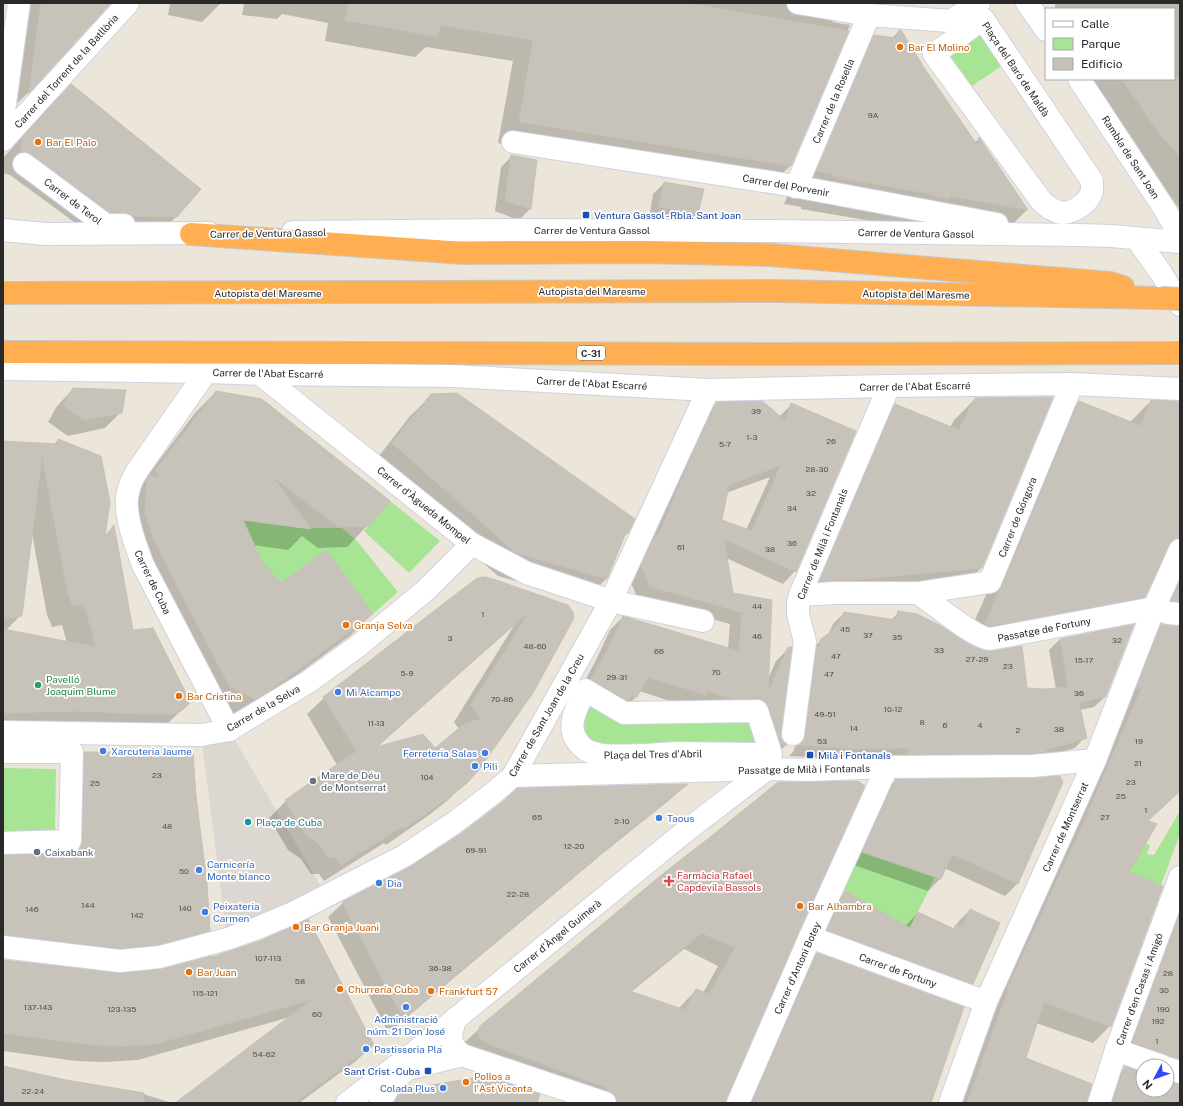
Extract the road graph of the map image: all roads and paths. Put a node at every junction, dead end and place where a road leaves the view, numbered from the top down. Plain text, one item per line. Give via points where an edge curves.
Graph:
1 (19, 3) edge
2 (128, 3) edge
3 (798, 3) edge
4 (979, 3) edge
5 (1027, 3) edge
6 (869, 15) junction
7 (1045, 29) edge
8 (1080, 80) edge
9 (3, 118) edge
10 (3, 140) edge
11 (513, 142) dead end
12 (24, 164) dead end
13 (796, 186) junction
14 (1042, 202) joint
15 (183, 229) junction
16 (3, 230) edge
17 (1058, 235) junction
18 (1180, 236) edge
19 (1136, 238) junction
20 (1180, 242) edge
21 (3, 293) edge
22 (1174, 301) edge
23 (3, 352) edge
24 (1180, 353) edge
25 (3, 369) edge
26 (206, 372) junction
27 (260, 374) junction
28 (1072, 384) junction
29 (889, 386) junction
30 (1180, 389) edge
31 (708, 390) junction
32 (472, 544) junction
33 (1180, 550) edge
34 (918, 593) junction
35 (800, 595) junction
36 (611, 601) junction
37 (1154, 608) junction
38 (1180, 614) edge
39 (703, 621) dead end
40 (230, 730) junction
41 (3, 732) edge
42 (793, 734) dead end
43 (3, 752) edge
44 (1095, 760) junction
45 (769, 761) junction
46 (887, 767) junction
47 (513, 776) junction
48 (3, 843) edge
49 (1180, 877) edge
50 (810, 937) junction
51 (3, 947) edge
52 (986, 1002) junction
53 (456, 1018) junction
54 (1116, 1050) junction
55 (462, 1056) junction
56 (1139, 1058) edge
57 (558, 1096) edge
58 (347, 1103) edge
59 (380, 1103) edge
60 (605, 1103) edge
61 (738, 1103) edge
62 (950, 1103) edge
63 (1099, 1103) edge

1 - 9 street
2 - 10 street, Carrer del Torrent de la Batllòria
3 - 6 street
4 - 6 street via 950,21
5 - 7 street
6 - 13 street, Carrer de la Rosella
8 - 18 street, Rambla de Sant Joan
11 - 13 street, Carrer del Porvenir
12 - 15 street, Carrer de Terol via 106,225
13 - 17 street, Carrer del Porvenir
14 - 14 street, Plaça del Baró de Maldà via 934,54 983,19 1092,181 1089,196 1073,210 1058,212
15 - 16 street, Carrer de Ventura Gassol via 46,234
15 - 17 street, Carrer de Ventura Gassol via 769,230
15 - 22 highway via 464,253 643,252 763,255 1110,283
17 - 19 street, Carrer de Ventura Gassol
19 - 20 street, Carrer de Ventura Gassol
19 - 22 street via 1161,274
21 - 22 highway, Autopista del Maresme via 776,291
23 - 24 highway, C-31
25 - 26 street, Carrer de l'Abat Escarré
26 - 27 street, Carrer de l'Abat Escarré
26 - 40 street, Carrer de Cuba via 137,471 127,498 133,538 143,565
27 - 31 street, Carrer de l'Abat Escarré via 453,376
27 - 32 street, Carrer d'Àgueda Mompel
28 - 29 street, Carrer de l'Abat Escarré
28 - 30 street, Carrer de l'Abat Escarré
28 - 34 street, Carrer de Góngora via 990,582
29 - 31 street, Carrer de l'Abat Escarré
29 - 35 street, Carrer de Milà i Fontanals
31 - 36 street, Carrer de Sant Joan de la Creu
32 - 36 street, Carrer d'Àgueda Mompel via 527,573
32 - 40 street, Carrer de la Selva via 426,590 358,646 308,682
33 - 37 street, Carrer de Montserrat
34 - 35 street
34 - 37 street, Passatge de Fortuny via 964,626 983,638 990,639
35 - 42 street, Carrer de Milà i Fontanals via 798,614 805,642
36 - 39 street, Carrer d'Àgueda Mompel
36 - 47 street, Carrer de Sant Joan de la Creu
37 - 38 street, Passatge de Fortuny
37 - 44 street, Carrer de Montserrat
40 - 41 street, Carrer de la Selva via 201,735
43 - 48 street via 72,752 70,841
44 - 46 street, Passatge de Milà i Fontanals via 1032,766
44 - 52 street, Carrer de Montserrat
45 - 45 street, Plaça del Tres d'Abril via 757,711 624,713 586,690 572,724 575,737 582,746 601,755 687,753
45 - 46 street, Passatge de Milà i Fontanals via 810,770
45 - 47 street, Passatge de Milà i Fontanals
45 - 53 street, Carrer d'Àngel Guimerà
46 - 50 street, Carrer d'Antoni Botey
47 - 51 street, Carrer de Sant Joan de la Creu via 454,823 404,856 312,904 248,932 160,957 120,961
49 - 54 street, Carrer d'en Casas i Amigó
50 - 52 street, Carrer de Fortuny
50 - 61 street, Carrer d'Antoni Botey
52 - 62 street, Carrer de Montserrat
53 - 55 street via 450,1035 453,1048
53 - 58 street, Carrer d'Àngel Guimerà
54 - 56 street
54 - 63 street, Carrer d'en Casas i Amigó
55 - 57 street
55 - 59 street via 407,1069 391,1083
57 - 60 street

